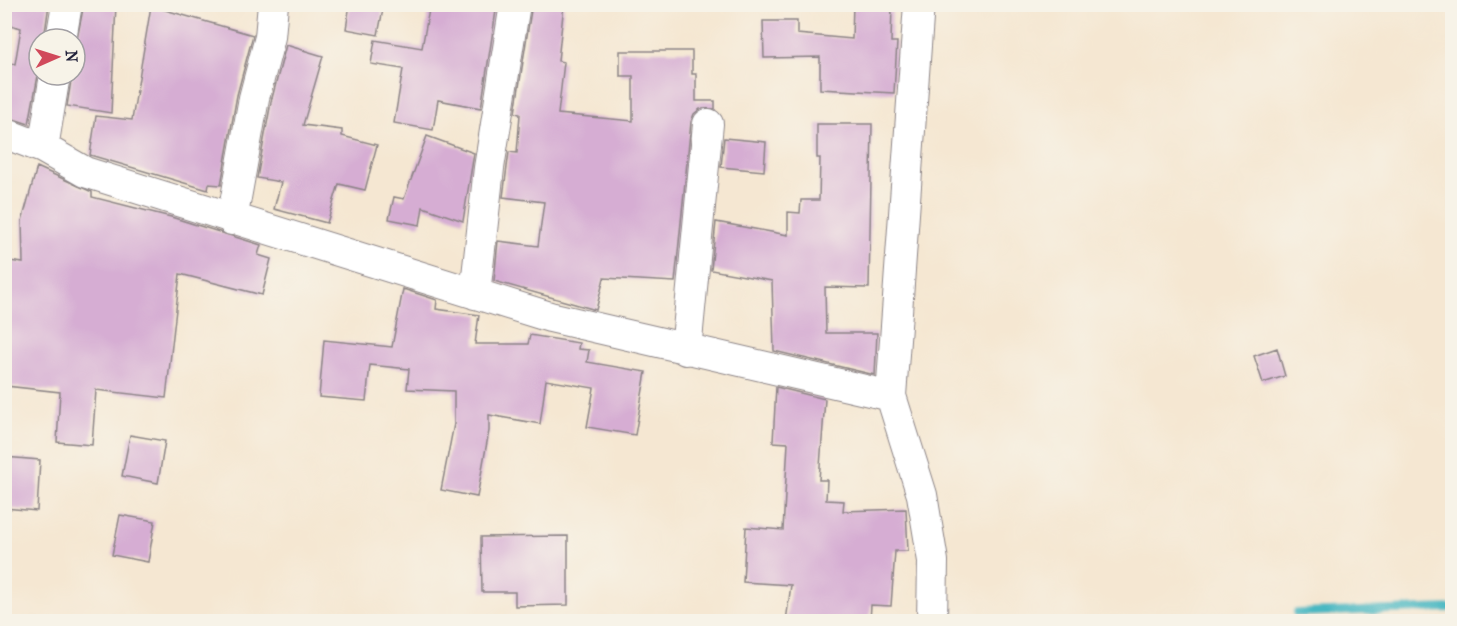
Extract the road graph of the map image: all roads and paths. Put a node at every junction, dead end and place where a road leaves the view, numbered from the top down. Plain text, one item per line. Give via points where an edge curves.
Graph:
1 (67, 4) edge
2 (273, 4) edge
3 (515, 4) edge
4 (919, 4) edge
5 (63, 27) edge
6 (53, 87) edge
7 (708, 124) dead end
8 (4, 133) edge
9 (43, 148) junction
10 (232, 220) junction
11 (475, 294) junction
12 (686, 350) junction
13 (891, 396) junction
14 (932, 621) edge

1 - 5 street
2 - 10 street via 270,37 254,98
3 - 11 street via 489,168
4 - 13 street
6 - 9 street
7 - 12 street
8 - 9 street
9 - 10 street via 85,172
10 - 11 street
11 - 12 street
12 - 13 street
13 - 14 street via 922,495 933,561

